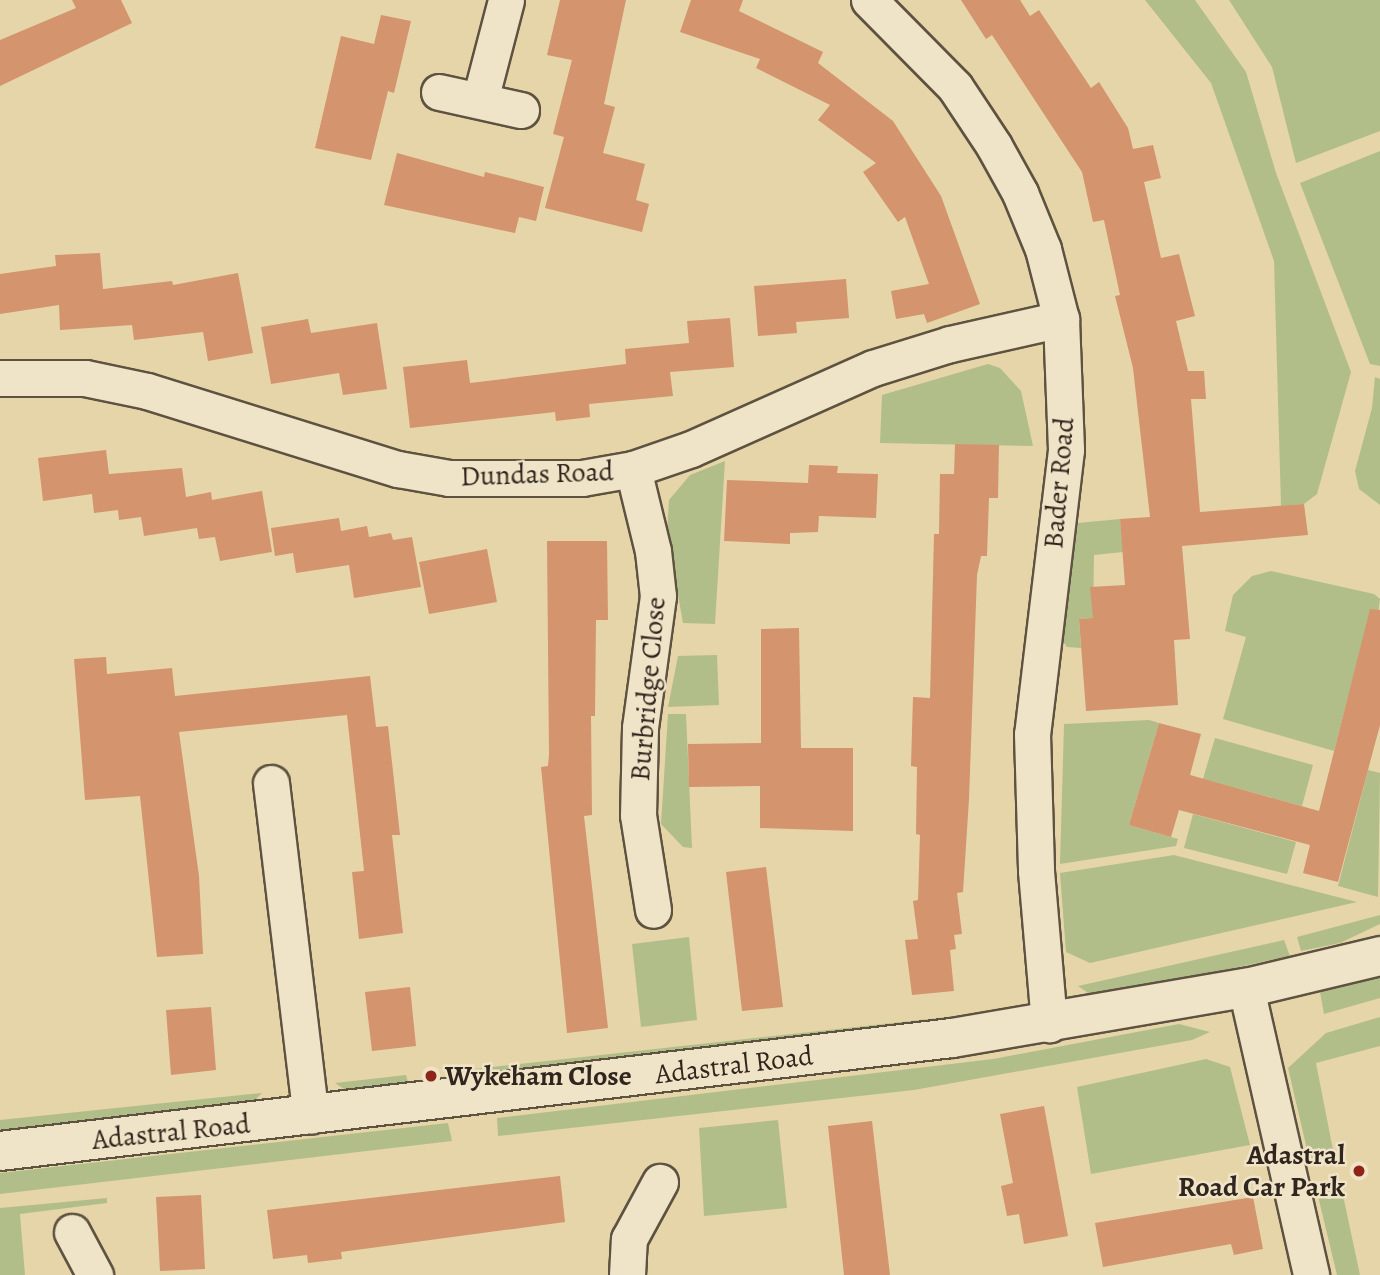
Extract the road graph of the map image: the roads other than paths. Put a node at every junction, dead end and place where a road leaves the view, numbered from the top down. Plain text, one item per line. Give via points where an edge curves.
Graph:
1 (506, 0) edge
2 (870, 0) edge
3 (439, 92) dead end
4 (480, 100) junction
5 (521, 110) dead end
6 (1061, 319) junction
7 (0, 378) edge
8 (633, 470) junction
9 (271, 783) dead end
10 (653, 910) dead end
11 (1380, 956) edge
12 (1245, 988) junction
13 (1049, 1024) junction
14 (311, 1116) junction
15 (0, 1151) edge
16 (660, 1182) dead end
17 (72, 1232) dead end
18 (95, 1275) edge
19 (627, 1275) edge
20 (1311, 1275) edge

1 - 4 street
2 - 6 street, Bader Road via 955,87 994,146 1020,193 1042,248
3 - 4 street
4 - 5 street
6 - 8 street, Dundas Road via 950,344 873,368 755,424
6 - 13 street, Bader Road via 1066,450 1032,734 1036,871
7 - 8 street, Dundas Road via 85,378 147,391 398,469 449,478 582,478
8 - 10 street, Burbridge Close via 653,551 658,596 640,728 638,815
9 - 14 street
11 - 12 street, Adastral Road
12 - 13 street, Adastral Road
12 - 20 street
13 - 14 street, Adastral Road
14 - 15 street, Adastral Road
16 - 19 street via 629,1238
17 - 18 street

